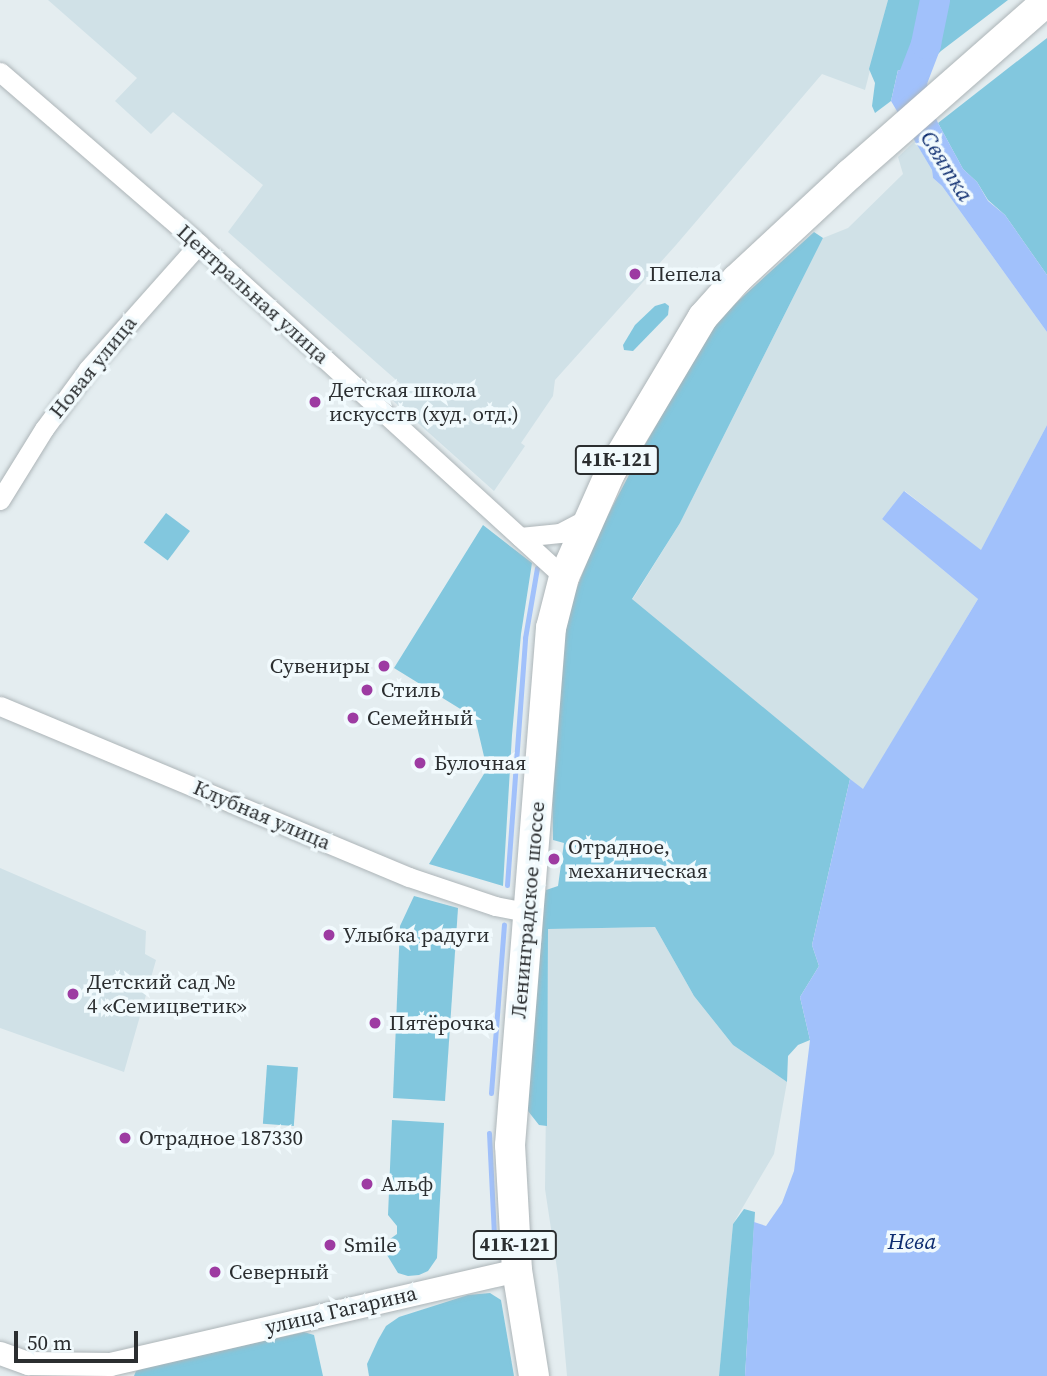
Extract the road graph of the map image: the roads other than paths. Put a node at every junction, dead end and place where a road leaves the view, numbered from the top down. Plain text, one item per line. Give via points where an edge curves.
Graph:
1 (1047, 1) edge
2 (0, 72) edge
3 (199, 244) junction
4 (0, 499) edge
5 (590, 517) junction
6 (520, 537) junction
7 (564, 577) junction
8 (0, 706) edge
9 (527, 912) junction
10 (517, 1270) junction
11 (0, 1353) edge
12 (534, 1376) edge

1 - 5 main road, Ленинградское шоссе / 41К-121 via 737,279 703,317 610,473
2 - 3 street, Центральная улица
3 - 4 street, Новая улица via 88,369
3 - 6 street, Центральная улица
5 - 6 street via 560,533
5 - 7 main road, Ленинградское шоссе / 41К-121
6 - 7 street, Центральная улица
7 - 9 main road, Ленинградское шоссе / 41К-121 via 551,628
8 - 9 street, Клубная улица via 409,877
9 - 10 main road, Ленинградское шоссе / 41К-121 via 510,1145
10 - 11 street, улица Гагарина via 110,1364 28,1363
10 - 12 main road, Ленинградское шоссе / 41К-121

